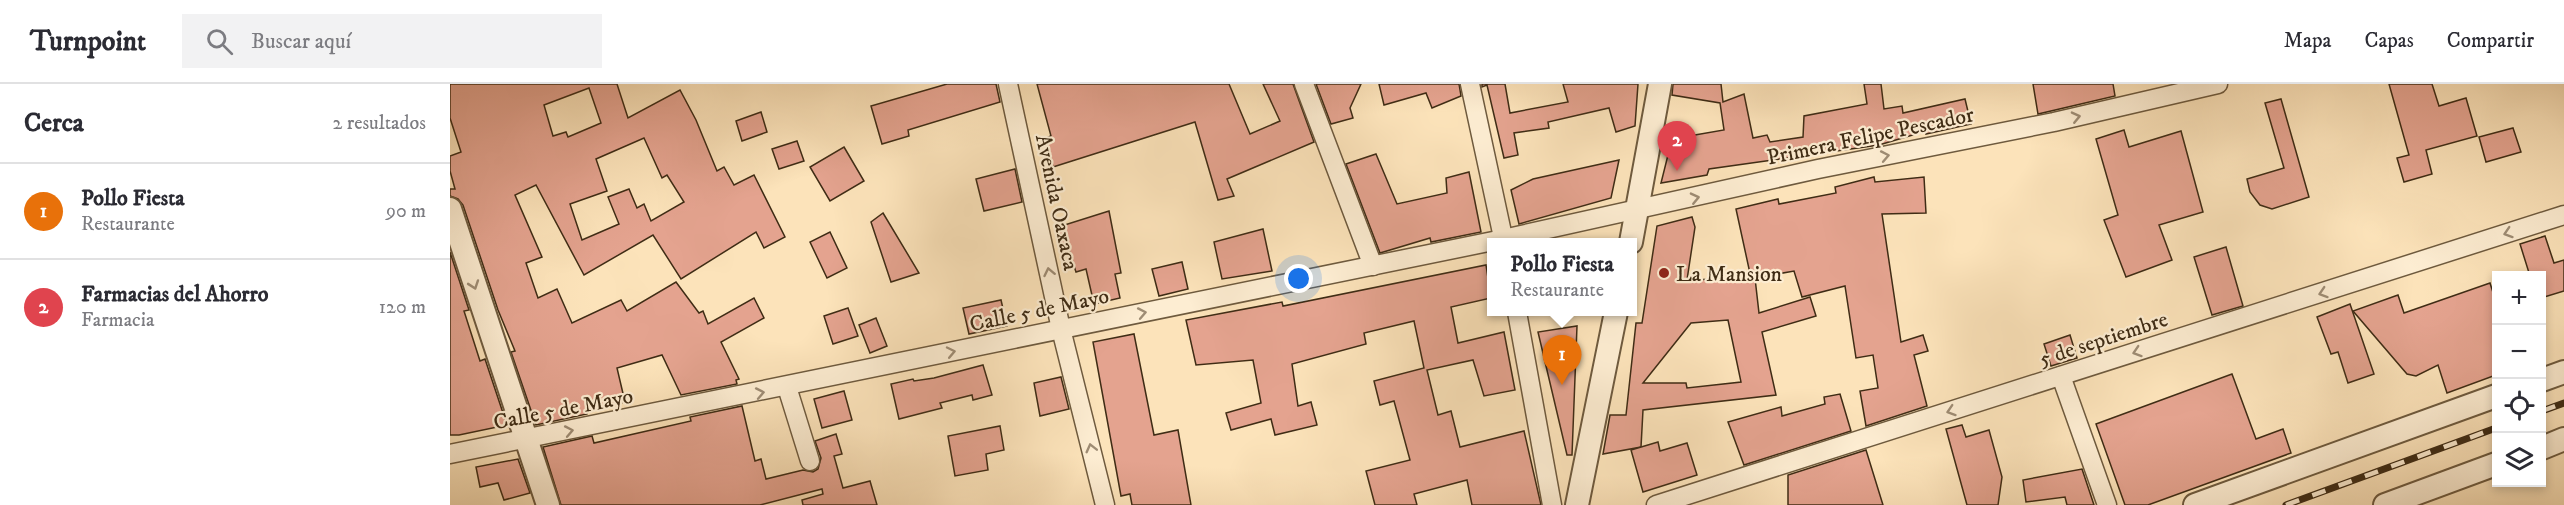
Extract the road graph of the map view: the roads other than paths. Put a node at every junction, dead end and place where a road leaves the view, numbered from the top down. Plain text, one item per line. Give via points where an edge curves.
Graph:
1 (1008, 84) edge
2 (1304, 84) edge
3 (1470, 84) edge
4 (1660, 84) edge
5 (2218, 84) edge
6 (450, 209) edge
7 (1638, 211) junction
8 (2564, 215) edge
9 (1503, 238) edge
10 (1517, 238) edge
11 (1632, 238) edge
12 (1487, 244) edge
13 (1373, 266) junction
14 (1518, 316) edge
15 (1615, 316) edge
16 (1061, 329) junction
17 (2564, 372) edge
18 (2061, 376) junction
19 (2544, 379) edge
20 (787, 387) junction
21 (2492, 397) edge
22 (2564, 439) edge
23 (526, 440) junction
24 (2546, 446) edge
25 (450, 454) edge
26 (810, 461) dead end
27 (2492, 465) edge
28 (1575, 501) edge
29 (548, 505) edge
30 (1105, 505) edge
31 (1552, 505) edge
32 (1656, 505) edge
33 (2107, 505) edge
34 (2194, 505) edge
35 (2385, 505) edge

16 -> 1 street, Avenida Oaxaca
2 - 13 street
3 - 9 street
4 - 7 street
7 -> 5 street, Primera Felipe Pescador
6 -> 23 street
7 - 10 street, Calle 5 de Mayo
7 - 11 street
8 -> 18 street, 5 de septiembre
12 - 13 street, Calle 5 de Mayo
16 -> 13 street, Calle 5 de Mayo
14 - 31 street
15 - 28 street
20 -> 16 street, Calle 5 de Mayo
30 -> 16 street, Avenida Oaxaca
17 - 19 street
18 -> 32 street, 5 de septiembre
18 - 33 street
23 -> 20 street, Calle 5 de Mayo
20 - 26 street
21 - 34 street
22 - 24 street
23 - 25 street, Calle 5 de Mayo
23 - 29 street
27 - 35 street

